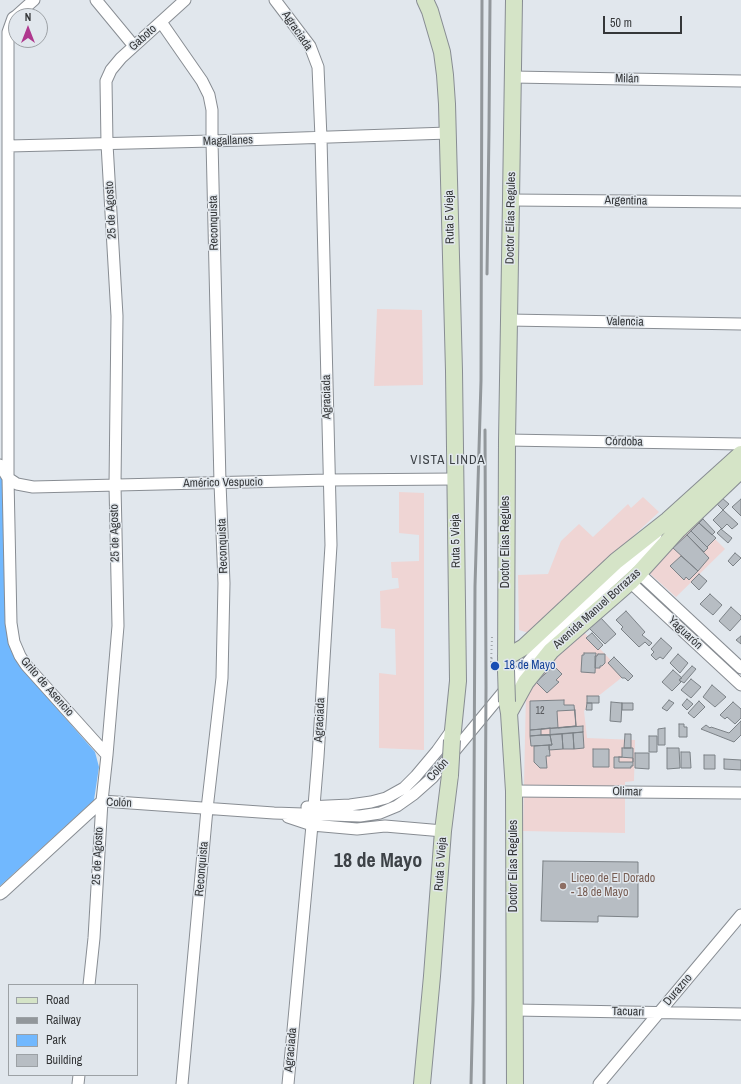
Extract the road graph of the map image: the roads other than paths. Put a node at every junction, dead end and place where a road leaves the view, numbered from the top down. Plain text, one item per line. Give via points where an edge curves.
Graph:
1 (34, 0) edge
2 (185, 0) edge
3 (275, 0) edge
4 (425, 0) edge
5 (514, 0) edge
6 (99, 1) edge
7 (25, 8) edge
8 (161, 22) junction
9 (134, 46) junction
10 (8, 48) edge
11 (513, 77) junction
12 (741, 80) edge
13 (106, 81) joint
14 (448, 133) junction
15 (322, 138) junction
16 (212, 141) junction
17 (107, 144) junction
18 (9, 146) junction
19 (4, 167) edge
20 (511, 200) junction
21 (741, 202) edge
22 (508, 320) junction
23 (741, 324) edge
24 (506, 440) junction
25 (741, 444) edge
26 (741, 454) edge
27 (0, 465) edge
28 (741, 470) edge
29 (8, 478) junction
30 (455, 479) junction
31 (329, 480) junction
32 (220, 483) junction
33 (115, 485) junction
34 (673, 525) junction
35 (634, 578) junction
36 (506, 663) junction
37 (741, 668) edge
38 (741, 685) edge
39 (508, 708) junction
40 (477, 725) joint
41 (452, 734) junction
42 (107, 755) junction
43 (514, 790) junction
44 (741, 793) edge
45 (102, 801) junction
46 (314, 806) junction
47 (208, 808) junction
48 (274, 813) junction
49 (312, 825) junction
50 (443, 831) junction
51 (0, 894) edge
52 (741, 915) edge
53 (89, 984) edge
54 (515, 1010) junction
55 (659, 1013) junction
56 (741, 1014) edge
57 (182, 1084) edge
58 (288, 1084) edge
59 (422, 1084) edge
60 (515, 1084) edge
61 (599, 1084) edge

1 - 7 street
2 - 8 street, Gaboto
3 - 15 street, Agraciada via 310,46 318,67
4 - 14 street, Ruta 5 Vieja via 442,52
5 - 11 street, Doctor Elías Regules
6 - 9 street
8 - 9 street, Gaboto
8 - 16 street, Reconquista via 209,95 212,110
9 - 13 street, Gaboto via 111,70
10 - 18 street, Grito de Asencio
11 - 12 street, Milán
11 - 20 street, Doctor Elías Regules
13 - 17 street, 25 de Agosto
14 - 15 street, Magallanes
14 - 30 street, Ruta 5 Vieja
15 - 16 street, Magallanes
15 - 31 street, Agraciada
16 - 17 street, Magallanes
16 - 32 street, Reconquista
17 - 18 street, Magallanes
17 - 33 street, 25 de Agosto via 117,316
18 - 19 street, Grito de Asencio
19 - 29 street, Grito de Asencio
20 - 21 street, Argentina
20 - 22 street, Doctor Elías Regules
22 - 23 street, Valencia
22 - 24 street, Doctor Elías Regules
24 - 25 street, Córdoba
24 - 36 street, Doctor Elías Regules
26 - 34 street, Avenida Manuel Borrazas
27 - 29 street
28 - 34 street, Avenida Manuel Borrazas
29 - 33 street, Américo Vespucio via 17,484 32,487
29 - 42 street, Grito de Asencio via 11,623 14,642 26,665
30 - 31 street, Américo Vespucio
30 - 41 street, Ruta 5 Vieja via 458,681
31 - 32 street, Américo Vespucio
31 - 46 street, Agraciada via 331,546
32 - 33 street, Américo Vespucio
32 - 47 street, Reconquista via 224,583 222,678
33 - 42 street, 25 de Agosto via 118,626
34 - 35 street, Avenida Manuel Borrazas
34 - 36 street, Avenida Manuel Borrazas via 616,561
34 - 40 street, Avenida Manuel Borrazas via 558,630 534,655
35 - 37 street, Yaguarón
35 - 38 street, Yaguarón
35 - 39 street, Avenida Manuel Borrazas via 550,651
36 - 39 street, Doctor Elías Regules, bridge
39 - 43 street, Doctor Elías Regules
40 - 48 street, Colón via 432,778 397,806 380,813 360,816
41 - 46 street, Colón via 404,788 386,798 350,805
41 - 50 street, Ruta 5 Vieja, bridge
42 - 45 street, 25 de Agosto
43 - 44 street, Olimar
43 - 54 street, Doctor Elías Regules
45 - 47 street, Colón
45 - 51 street, Colón
45 - 53 street, 25 de Agosto
46 - 48 street, Colón
47 - 48 street, Colón
47 - 57 street, Reconquista
48 - 49 street, Colón
49 - 50 street, Colón via 357,829 385,826
49 - 58 street, Agraciada
50 - 59 street, Ruta 5 Vieja
52 - 55 street, Durazno
54 - 55 street, Tacuari
54 - 60 street, Doctor Elías Regules
55 - 56 street, Tacuari
55 - 61 street, Durazno

